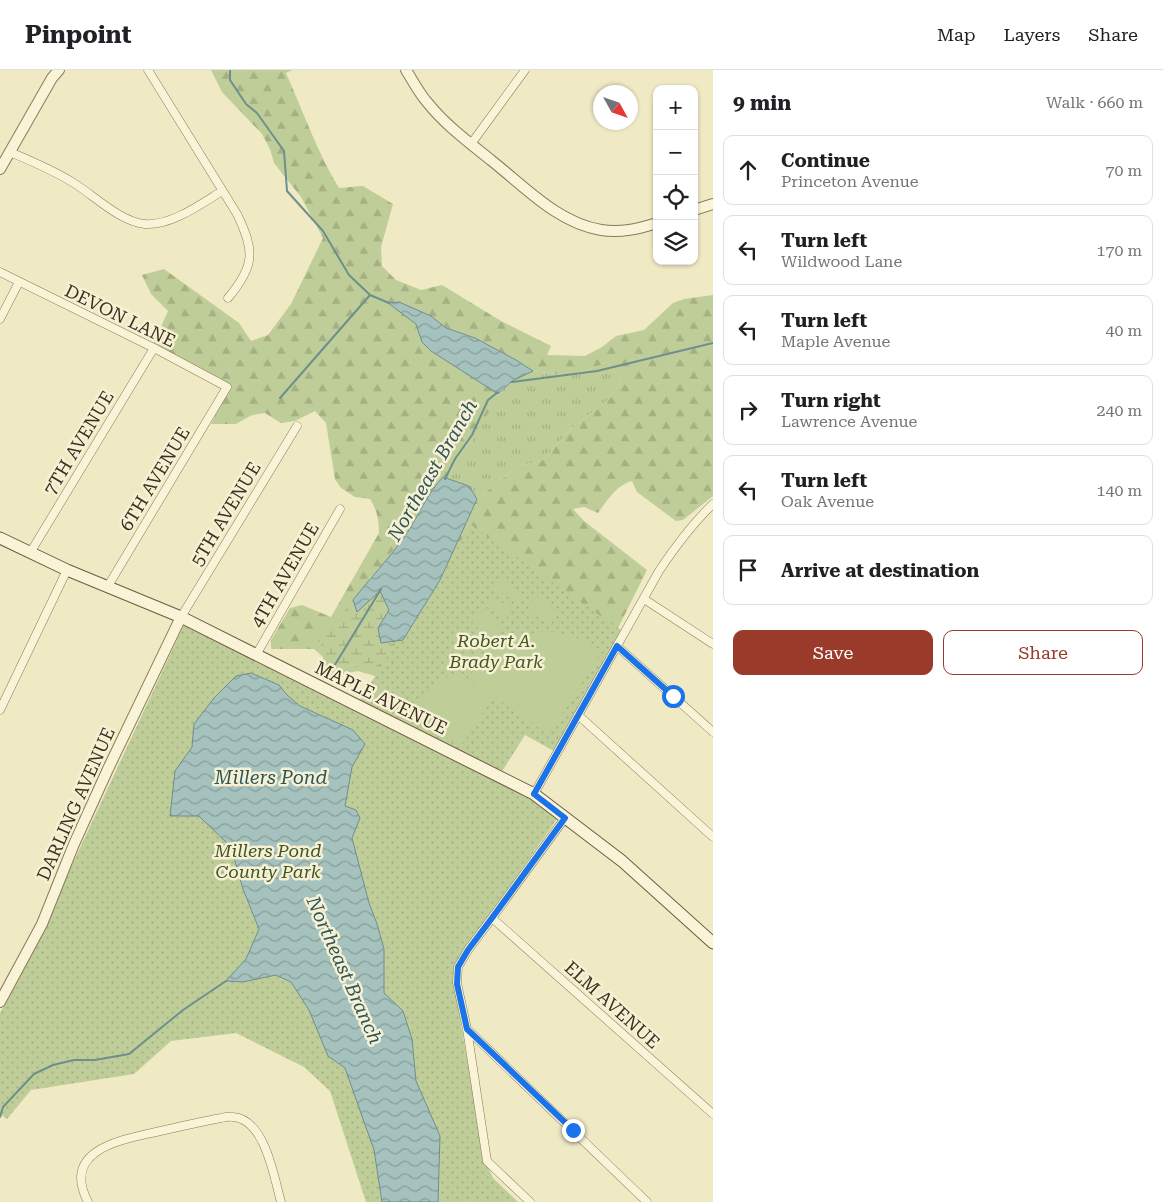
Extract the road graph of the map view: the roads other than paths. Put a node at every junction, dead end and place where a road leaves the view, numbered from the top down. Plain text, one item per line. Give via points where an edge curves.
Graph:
1 (58, 70) edge
2 (148, 70) edge
3 (406, 70) edge
4 (525, 70) edge
5 (471, 144) junction
6 (10, 152) junction
7 (0, 169) edge
8 (222, 191) junction
9 (713, 204) edge
10 (698, 209) edge
11 (653, 224) edge
12 (0, 272) edge
13 (19, 282) junction
14 (228, 298) dead end
15 (0, 319) edge
16 (154, 348) junction
17 (226, 387) joint
18 (297, 426) dead end
19 (713, 504) edge
20 (340, 509) dead end
21 (0, 538) edge
22 (30, 553) junction
23 (67, 570) junction
24 (108, 586) junction
25 (644, 598) junction
26 (181, 617) junction
27 (713, 644) edge
28 (617, 646) junction
29 (256, 655) junction
30 (0, 710) edge
31 (578, 715) junction
32 (713, 732) edge
33 (534, 794) junction
34 (565, 818) junction
35 (713, 837) edge
36 (492, 918) junction
37 (713, 943) edge
38 (0, 1002) edge
39 (467, 1029) junction
40 (713, 1114) edge
41 (88, 1202) edge
42 (281, 1202) edge
43 (530, 1202) edge
44 (648, 1202) edge

1 - 6 street
2 - 8 street
3 - 5 street via 427,102
4 - 5 street
5 - 11 street via 554,211 576,223 617,231
6 - 7 street
6 - 8 street via 74,183 119,216 145,224 170,220
8 - 14 street via 241,221 251,251 248,270
9 - 10 street
12 - 13 street, DEVON LANE
13 - 15 street
13 - 16 street, DEVON LANE
16 - 17 street, DEVON LANE
16 - 22 street, 7TH AVENUE
17 - 24 street, 6TH AVENUE
18 - 26 street, 5TH AVENUE
19 - 25 street via 678,542
20 - 29 street, 4TH AVENUE
21 - 22 main road, MAPLE AVENUE
22 - 23 main road, MAPLE AVENUE
23 - 24 main road, MAPLE AVENUE
23 - 30 street
24 - 26 main road, MAPLE AVENUE
25 - 27 street
25 - 28 street
26 - 29 main road, MAPLE AVENUE
26 - 38 street, DARLING AVENUE via 85,819 42,924
28 - 31 street
28 - 32 street
29 - 33 main road, MAPLE AVENUE
31 - 33 street
31 - 35 street
33 - 34 main road, MAPLE AVENUE
34 - 36 street
34 - 37 main road, MAPLE AVENUE via 622,861
36 - 39 street via 458,967 457,984
36 - 40 street, ELM AVENUE
39 - 43 street via 488,1161
39 - 44 street
41 - 42 street via 81,1182 85,1162 101,1147 234,1117 256,1130

